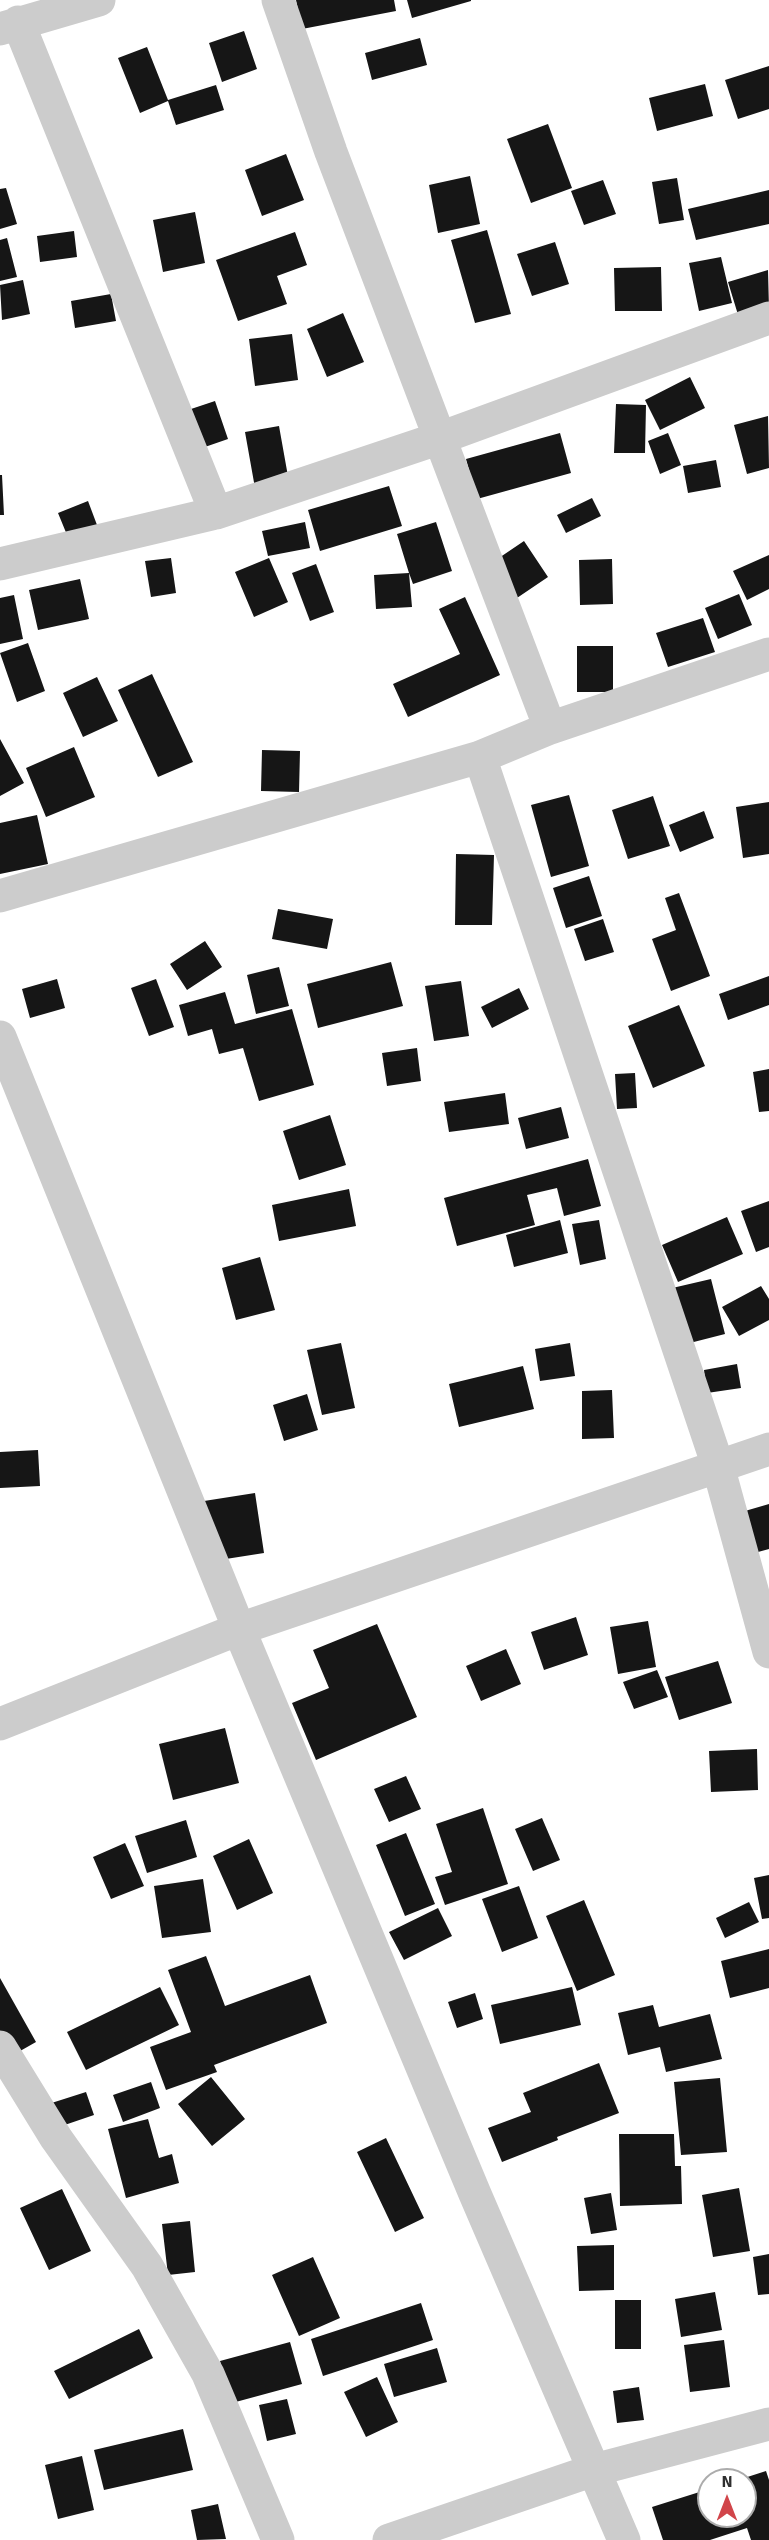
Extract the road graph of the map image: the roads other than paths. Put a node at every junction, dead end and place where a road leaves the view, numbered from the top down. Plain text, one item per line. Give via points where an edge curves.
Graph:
1 (99, 0) edge
2 (278, 0) edge
3 (9, 25) edge
4 (769, 318) edge
5 (440, 438) junction
6 (216, 513) junction
7 (0, 564) edge
8 (769, 654) edge
9 (550, 728) junction
10 (480, 757) junction
11 (0, 896) edge
12 (0, 1036) edge
13 (769, 1449) edge
14 (718, 1466) junction
15 (239, 1629) junction
16 (769, 1653) edge
17 (0, 1724) edge
18 (0, 2047) edge
19 (769, 2424) edge
20 (594, 2470) junction
21 (278, 2540) edge
22 (389, 2540) edge
23 (624, 2540) edge

1 - 3 street
2 - 5 street via 331,152
3 - 6 street
4 - 5 street
5 - 6 street
5 - 9 street
6 - 7 street
8 - 9 street
9 - 10 street
10 - 11 street
10 - 14 street
12 - 15 street
13 - 14 street
14 - 15 street
14 - 16 street
15 - 17 street
15 - 20 street via 474,2194
18 - 21 street via 56,2138 147,2266 208,2374
19 - 20 street
20 - 22 street
20 - 23 street

